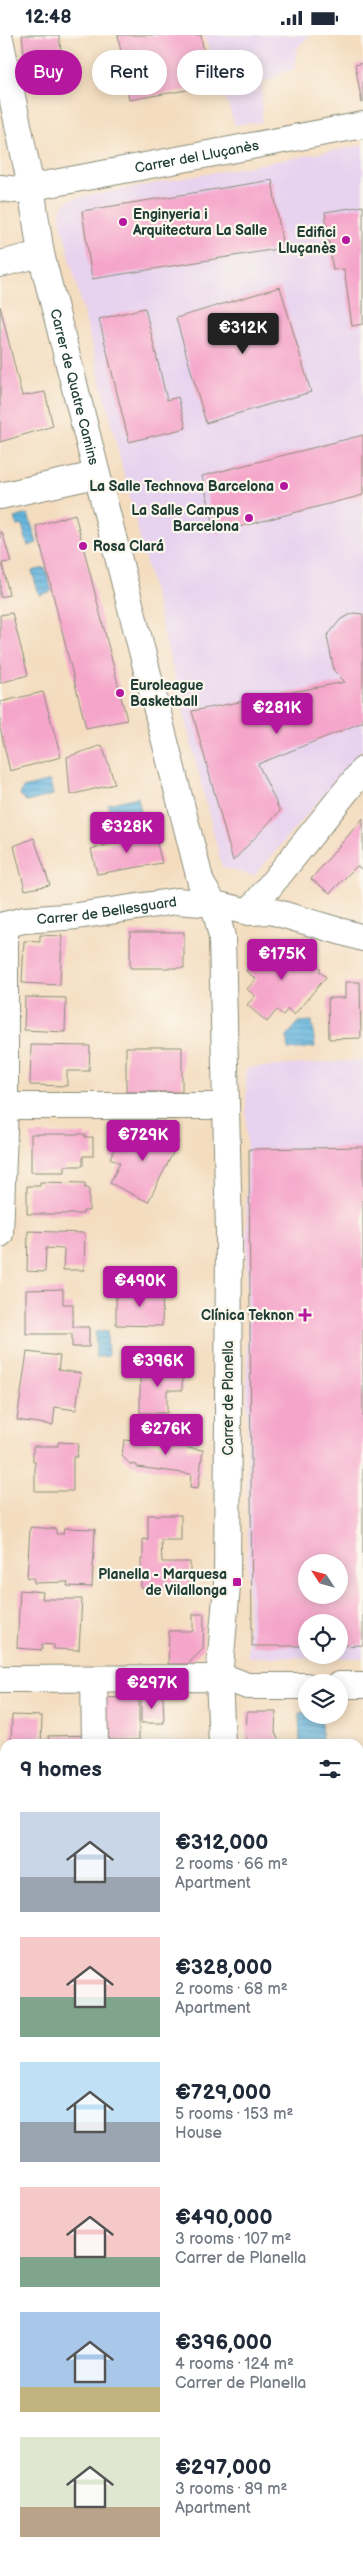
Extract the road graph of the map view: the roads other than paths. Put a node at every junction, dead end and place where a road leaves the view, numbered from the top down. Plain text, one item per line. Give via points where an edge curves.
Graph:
1 (0, 39) edge
2 (363, 125) edge
3 (31, 187) junction
4 (0, 188) edge
5 (41, 255) junction
6 (0, 264) edge
7 (96, 475) junction
8 (0, 496) edge
9 (363, 770) edge
10 (214, 904) junction
11 (249, 912) junction
12 (2, 926) edge
13 (363, 938) edge
14 (226, 1104) junction
15 (5, 1106) junction
16 (0, 1234) edge
17 (219, 1678) junction
18 (0, 1679) edge
19 (94, 1679) junction
20 (348, 1685) edge
21 (363, 1685) edge
22 (298, 1686) edge
23 (95, 1739) edge
24 (222, 1739) edge

1 - 3 street, Carrer de Quatre Camins
2 - 3 street, Carrer del Lluçanès
3 - 4 street, Carrer del Lluçanès via 8,191
3 - 5 street, Carrer de Quatre Camins
5 - 6 street
5 - 7 street, Carrer de Quatre Camins
7 - 8 street
7 - 10 street, Carrer de Quatre Camins via 202,883
9 - 11 street
10 - 11 street, Carrer de Bellesguard
10 - 12 street, Carrer de Bellesguard via 177,901 77,916 24,920
10 - 14 street, Carrer de Planella via 222,937
11 - 13 street, Carrer de Bellesguard via 271,911
12 - 15 street
14 - 15 street
14 - 17 street, Carrer de Planella via 229,1234 227,1586
15 - 16 street
17 - 19 street
17 - 22 street via 247,1686
17 - 24 street, Carrer de Planella
18 - 19 street
19 - 23 street
20 - 21 street

